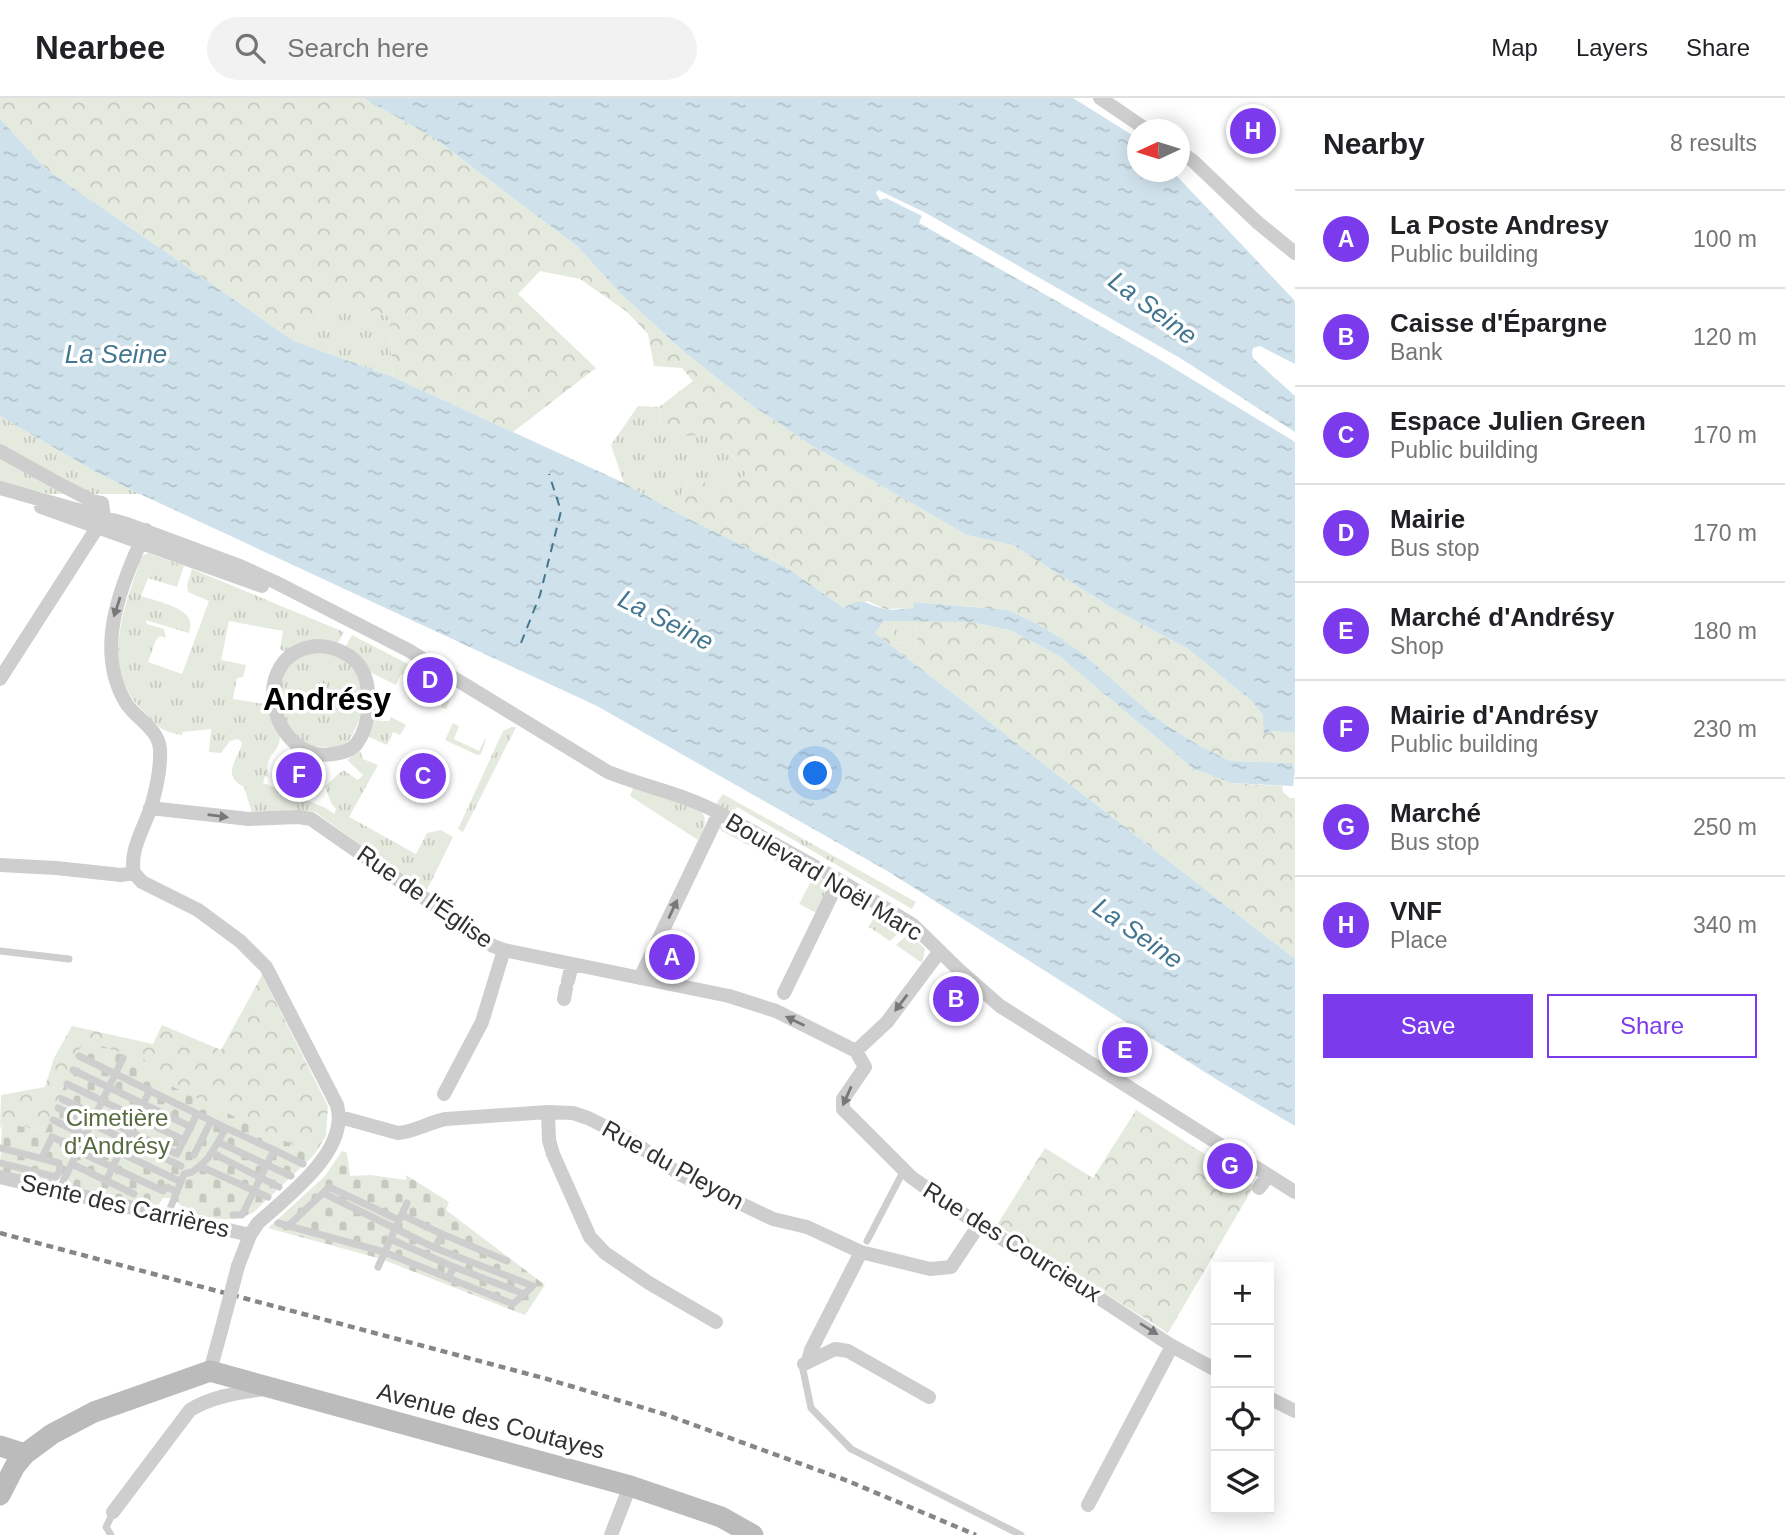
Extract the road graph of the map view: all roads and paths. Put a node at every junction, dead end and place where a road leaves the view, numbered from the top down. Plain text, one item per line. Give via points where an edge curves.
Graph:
1 (1100, 98) edge
2 (1131, 119) edge
3 (1190, 159) edge
4 (1295, 253) edge
5 (0, 451) edge
6 (0, 488) edge
7 (72, 489) junction
8 (0, 494) edge
9 (65, 505) junction
10 (98, 513) junction
11 (143, 537) junction
12 (337, 650) joint
13 (0, 679) edge
14 (150, 808) junction
15 (719, 813) junction
16 (0, 865) edge
17 (134, 873) junction
18 (839, 880) junction
19 (504, 950) junction
20 (0, 951) edge
21 (940, 951) junction
22 (69, 959) dead end
23 (572, 964) junction
24 (640, 978) junction
25 (566, 989) dead end
26 (784, 993) dead end
27 (856, 1051) junction
28 (79, 1056) dead end
29 (123, 1058) dead end
30 (73, 1070) dead end
31 (116, 1074) junction
32 (67, 1084) dead end
33 (109, 1088) junction
34 (150, 1090) junction
35 (62, 1099) dead end
36 (102, 1101) junction
37 (143, 1104) junction
38 (58, 1108) dead end
39 (548, 1112) junction
40 (197, 1114) junction
41 (96, 1115) junction
42 (137, 1117) junction
43 (340, 1117) junction
44 (52, 1121) dead end
45 (211, 1121) junction
46 (431, 1122) junction
47 (91, 1124) junction
48 (191, 1127) junction
49 (226, 1128) junction
50 (130, 1131) junction
51 (85, 1136) junction
52 (125, 1140) junction
53 (218, 1142) junction
54 (181, 1147) junction
55 (0, 1148) edge
56 (79, 1150) junction
57 (274, 1150) junction
58 (120, 1153) junction
59 (212, 1153) junction
60 (194, 1155) junction
61 (42, 1158) junction
62 (0, 1163) edge
63 (202, 1163) junction
64 (72, 1164) junction
65 (267, 1164) junction
66 (303, 1164) dead end
67 (112, 1167) junction
68 (182, 1170) junction
69 (904, 1170) junction
70 (64, 1171) junction
71 (1268, 1175) junction
72 (291, 1176) dead end
73 (0, 1177) edge
74 (261, 1177) junction
75 (106, 1181) junction
76 (181, 1182) junction
77 (279, 1187) dead end
78 (1259, 1188) dead end
79 (254, 1191) junction
80 (58, 1192) junction
81 (177, 1192) junction
82 (1295, 1192) edge
83 (323, 1193) junction
84 (134, 1194) dead end
85 (268, 1198) dead end
86 (407, 1203) dead end
87 (233, 1215) dead end
88 (167, 1216) junction
89 (401, 1217) junction
90 (278, 1223) dead end
91 (979, 1225) junction
92 (288, 1226) junction
93 (395, 1230) junction
94 (442, 1234) junction
95 (250, 1235) junction
96 (390, 1239) junction
97 (864, 1247) junction
98 (435, 1248) junction
99 (384, 1252) junction
100 (506, 1261) dead end
101 (377, 1267) dead end
102 (453, 1267) junction
103 (448, 1278) junction
104 (524, 1294) junction
105 (716, 1322) dead end
106 (1172, 1346) junction
107 (805, 1363) junction
108 (1211, 1367) edge
109 (210, 1371) junction
110 (272, 1387) junction
111 (929, 1397) dead end
112 (1274, 1400) edge
113 (1295, 1411) edge
114 (0, 1446) edge
115 (24, 1454) junction
116 (630, 1486) junction
117 (0, 1495) edge
118 (1088, 1505) dead end
119 (113, 1512) joint
120 (111, 1535) edge
121 (611, 1535) edge
122 (753, 1535) edge
123 (1021, 1535) edge

1 - 2 street
3 - 4 street
5 - 7 street
6 - 9 street
7 - 9 street
7 - 10 street
8 - 10 street via 49,510
9 - 10 street
10 - 11 street, Boulevard Noël Marc
10 - 13 street
11 -> 14 street via 112,627 110,657 127,705 159,743
11 - 15 street, Boulevard Noël Marc via 326,609 408,650 608,772
12 - 12 street via 316,646 295,653 279,667 275,681 275,714 283,731 304,748 323,755 356,745 367,713 363,672 358,663
14 - 17 street via 133,855
14 -> 19 street, Rue de l'Église via 233,818 312,819 482,940
15 - 18 street, Boulevard Noël Marc
24 -> 15 street
16 - 17 street
17 - 43 street via 142,882 198,910 266,967
18 - 21 street, Boulevard Noël Marc via 913,925
18 - 26 street
19 - 23 street, Rue de l'Église
19 - 46 street via 482,1023
20 - 22 lane
21 -> 27 street via 887,1021
21 - 71 street, Boulevard Noël Marc via 1000,1006
23 - 24 street, Rue de l'Église
23 - 25 street
27 -> 24 street, Rue de l'Église via 776,1011
27 -> 69 street, Rue des Courcieux via 865,1067 842,1106
28 - 31 lane
29 - 31 lane
30 - 33 lane
31 - 33 lane
31 - 34 lane
32 - 36 lane
33 - 36 lane
33 - 37 lane
34 - 37 lane
34 - 40 lane
35 - 41 lane
36 - 41 lane
36 - 42 lane
37 - 42 lane
37 - 48 lane
38 - 47 lane
39 - 46 street, Rue du Pleyon
39 - 97 street, Rue du Pleyon via 587,1118 626,1137 681,1175 762,1214
39 - 105 street via 552,1154 590,1237 649,1283
40 - 45 lane
40 - 48 lane
41 - 47 lane
41 - 50 lane
42 - 50 lane
42 - 54 lane
43 - 46 street, Rue du Pleyon via 398,1133
43 - 95 street via 328,1154
44 - 51 lane
45 - 49 lane
45 - 60 lane
47 - 51 lane
47 - 52 lane
48 - 54 lane
49 - 53 lane
49 - 57 lane
50 - 52 lane
50 - 54 lane
51 - 56 lane
51 - 58 lane
52 - 58 lane
52 - 68 lane
53 - 59 lane
53 - 65 lane
54 - 60 lane
54 - 68 lane
55 - 61 lane
56 - 61 lane via 52,1137
56 - 64 lane
56 - 67 lane
57 - 65 lane
57 - 66 lane
58 - 67 lane
58 - 76 lane
59 - 63 lane
59 - 74 lane
60 - 63 lane
61 - 70 lane via 59,1163
62 - 70 lane via 56,1177
63 - 68 lane via 192,1172
63 - 79 lane
64 - 70 lane
64 - 75 lane
65 - 72 lane
65 - 74 lane
67 - 75 lane
67 - 81 lane via 163,1192 167,1187
68 - 76 lane
69 - 91 street, Rue des Courcieux
69 - 97 lane
70 - 80 lane
71 - 78 street
71 - 82 street, Boulevard Noël Marc
73 - 80 street, Sente des Carrières
74 - 77 lane
74 - 79 lane
75 - 84 lane
76 - 81 lane
79 - 85 lane
79 - 87 lane via 242,1215
80 - 88 street, Sente des Carrières
81 - 88 lane
83 - 89 lane via 328,1187
83 - 92 lane
83 - 93 lane
86 - 89 lane
88 - 95 street, Sente des Carrières
89 - 93 lane
89 - 94 lane
90 - 92 lane
91 - 97 street, Rue du Pleyon via 956,1263 946,1269 930,1269
91 -> 106 street, Rue des Courcieux
92 - 99 lane
93 - 96 lane
93 - 98 lane
94 - 98 lane
94 - 100 lane
95 - 109 street, bridge
96 - 99 lane
96 - 102 lane
97 - 107 street
98 - 104 lane via 533,1286
99 - 101 lane
99 - 103 lane
102 - 103 lane
102 - 104 lane
103 - 104 lane via 513,1304
106 - 108 street, Rue des Courcieux
106 - 118 street
107 - 111 street via 835,1349 848,1352
107 - 123 lane via 811,1408 851,1449
109 - 110 street, Avenue des Coutayes
109 - 115 street via 74,1421
110 - 116 street, Avenue des Coutayes
110 - 119 street via 219,1397 190,1410
112 - 113 street
114 - 115 street
115 - 117 street
116 - 121 street
116 - 122 street, Avenue des Coutayes via 720,1517
119 - 120 lane via 106,1527

